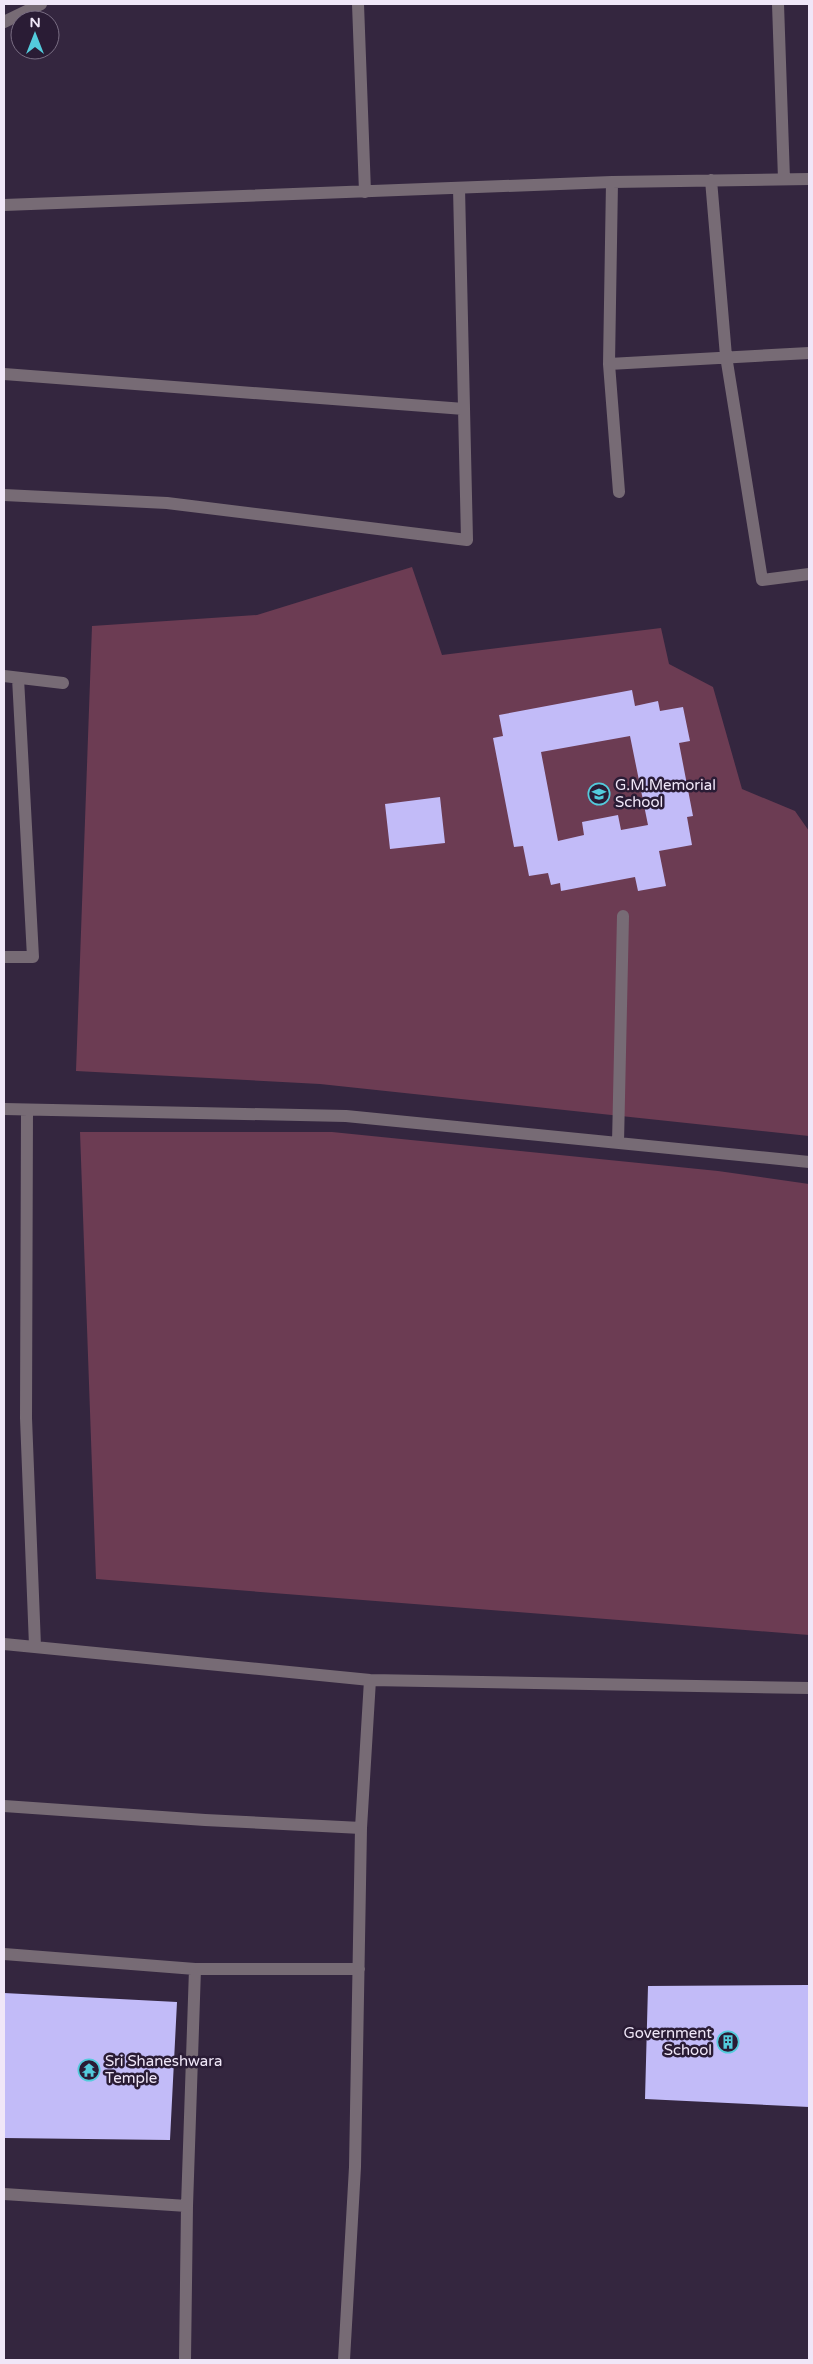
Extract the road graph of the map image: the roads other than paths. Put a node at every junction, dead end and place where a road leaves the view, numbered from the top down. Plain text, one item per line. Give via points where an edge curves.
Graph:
1 (41, 4) edge
2 (358, 4) edge
3 (778, 4) edge
4 (4, 22) edge
5 (784, 179) junction
6 (809, 179) edge
7 (711, 180) junction
8 (612, 182) junction
9 (459, 188) junction
10 (365, 192) junction
11 (4, 205) edge
12 (809, 353) edge
13 (726, 356) junction
14 (609, 364) junction
15 (4, 374) edge
16 (464, 409) junction
17 (619, 492) dead end
18 (4, 495) edge
19 (809, 574) edge
20 (4, 676) edge
21 (18, 678) junction
22 (62, 682) dead end
23 (623, 916) dead end
24 (4, 957) edge
25 (4, 1109) edge
26 (27, 1110) junction
27 (618, 1143) junction
28 (809, 1162) edge
29 (4, 1644) edge
30 (35, 1646) junction
31 (370, 1680) junction
32 (809, 1688) edge
33 (4, 1806) edge
34 (361, 1828) junction
35 (4, 1954) edge
36 (195, 1969) junction
37 (359, 1969) junction
38 (4, 2194) edge
39 (187, 2206) junction
40 (185, 2360) edge
41 (344, 2360) edge

1 - 4 street
2 - 10 street
3 - 5 street
5 - 6 street
5 - 7 street
7 - 8 street
7 - 13 street
8 - 9 street
8 - 14 street
9 - 10 street
9 - 16 street
10 - 11 street
12 - 13 street
13 - 14 street
13 - 19 street via 762,580
14 - 17 street
15 - 16 street
16 - 18 street via 466,540 167,503
20 - 21 street
21 - 22 street
21 - 24 street via 33,957
23 - 27 street
25 - 26 street
26 - 27 street via 346,1116
26 - 30 street via 26,1418
27 - 28 street
29 - 30 street
30 - 31 street
31 - 32 street
31 - 34 street
33 - 34 street
34 - 37 street
35 - 36 street
36 - 37 street
36 - 39 street
37 - 41 street via 355,2167
38 - 39 street
39 - 40 street

